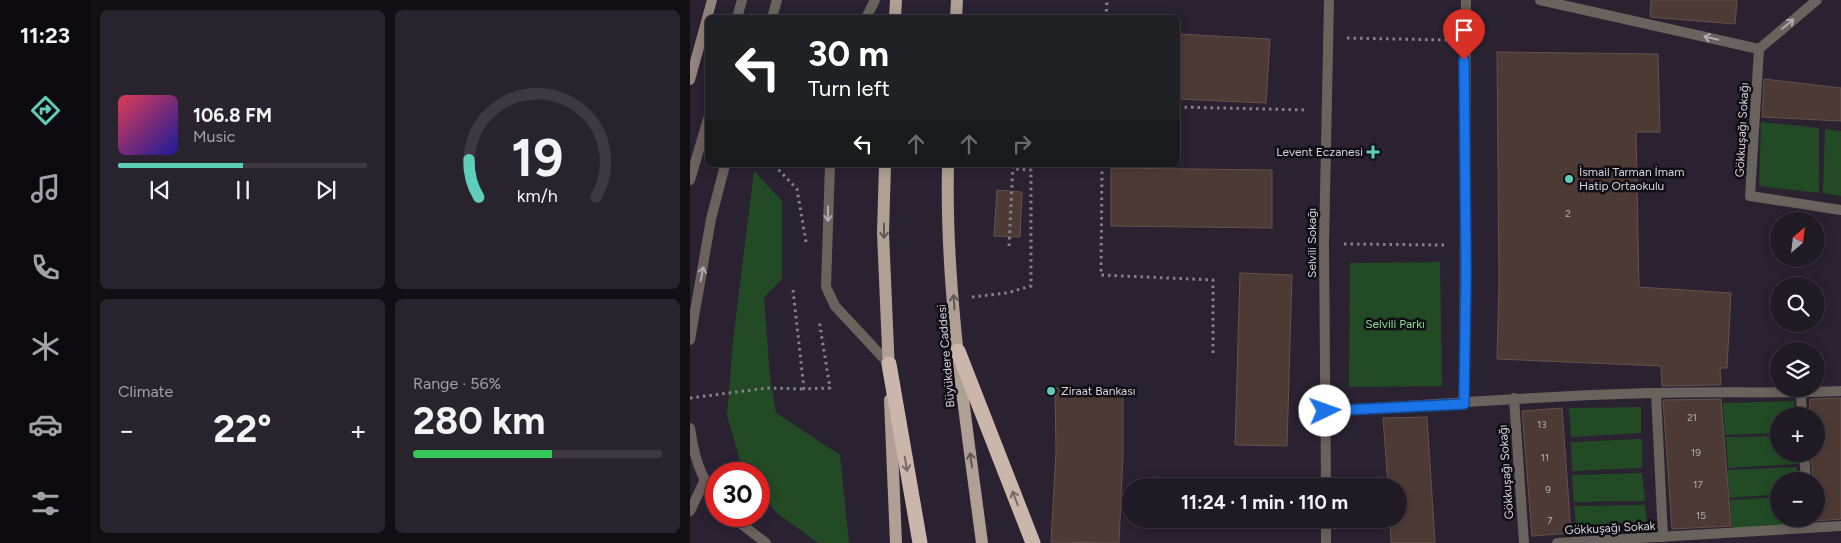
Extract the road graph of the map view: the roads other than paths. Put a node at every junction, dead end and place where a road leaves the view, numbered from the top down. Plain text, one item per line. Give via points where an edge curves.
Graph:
1 (712, 0) edge
2 (742, 0) edge
3 (777, 0) edge
4 (875, 0) edge
5 (896, 0) edge
6 (957, 0) edge
7 (1329, 0) edge
8 (1466, 0) edge
9 (1540, 0) edge
10 (1817, 0) edge
11 (708, 15) edge
12 (738, 15) edge
13 (773, 15) edge
14 (868, 15) edge
15 (895, 15) edge
16 (956, 15) edge
17 (705, 25) edge
18 (1758, 49) junction
19 (690, 80) edge
20 (705, 130) edge
21 (724, 167) edge
22 (830, 167) edge
23 (885, 167) edge
24 (948, 167) edge
25 (690, 180) edge
26 (1841, 210) edge
27 (690, 340) edge
28 (958, 351) junction
29 (889, 364) junction
30 (1841, 391) edge
31 (1825, 392) edge
32 (1656, 393) junction
33 (1770, 393) edge
34 (1514, 398) junction
35 (1464, 404) junction
36 (1325, 411) junction
37 (690, 428) edge
38 (1326, 478) edge
39 (704, 482) joint
40 (690, 511) edge
41 (1825, 525) edge
42 (1841, 526) edge
43 (745, 527) edge
44 (1770, 527) edge
45 (1326, 528) edge
46 (1663, 537) junction
47 (766, 543) edge
48 (896, 543) edge
49 (920, 543) edge
50 (982, 543) edge
51 (1033, 543) edge
52 (1326, 543) edge
53 (1524, 543) edge
54 (1557, 543) edge

1 - 11 main road
2 - 12 street
3 - 13 street
4 - 14 street
5 - 15 main road
6 - 16 main road
7 - 36 street, Selvili Sokağı via 1324,244
8 - 35 street
18 -> 9 street
18 -> 10 street
17 - 19 main road
18 - 26 street, Gökkuşağı Sokağı via 1750,196
20 - 25 street
27 -> 21 street via 711,219
22 -> 29 street via 826,287 835,306
23 -> 29 main road
28 -> 24 main road, Büyükdere Caddesi
50 -> 28 main road, Büyükdere Caddesi
51 -> 28 highway
29 - 48 main road
29 -> 49 highway
30 - 31 street
32 - 33 street
32 - 34 street
32 - 46 street
34 - 35 street
34 - 53 street, Gökkuşağı Sokağı
35 - 36 street
36 - 38 street, Selvili Sokağı
37 - 39 street via 697,465
39 - 40 street
41 - 42 street
43 - 47 street
44 - 46 street
45 - 52 street
46 - 54 street, Gökkuşağı Sokak

